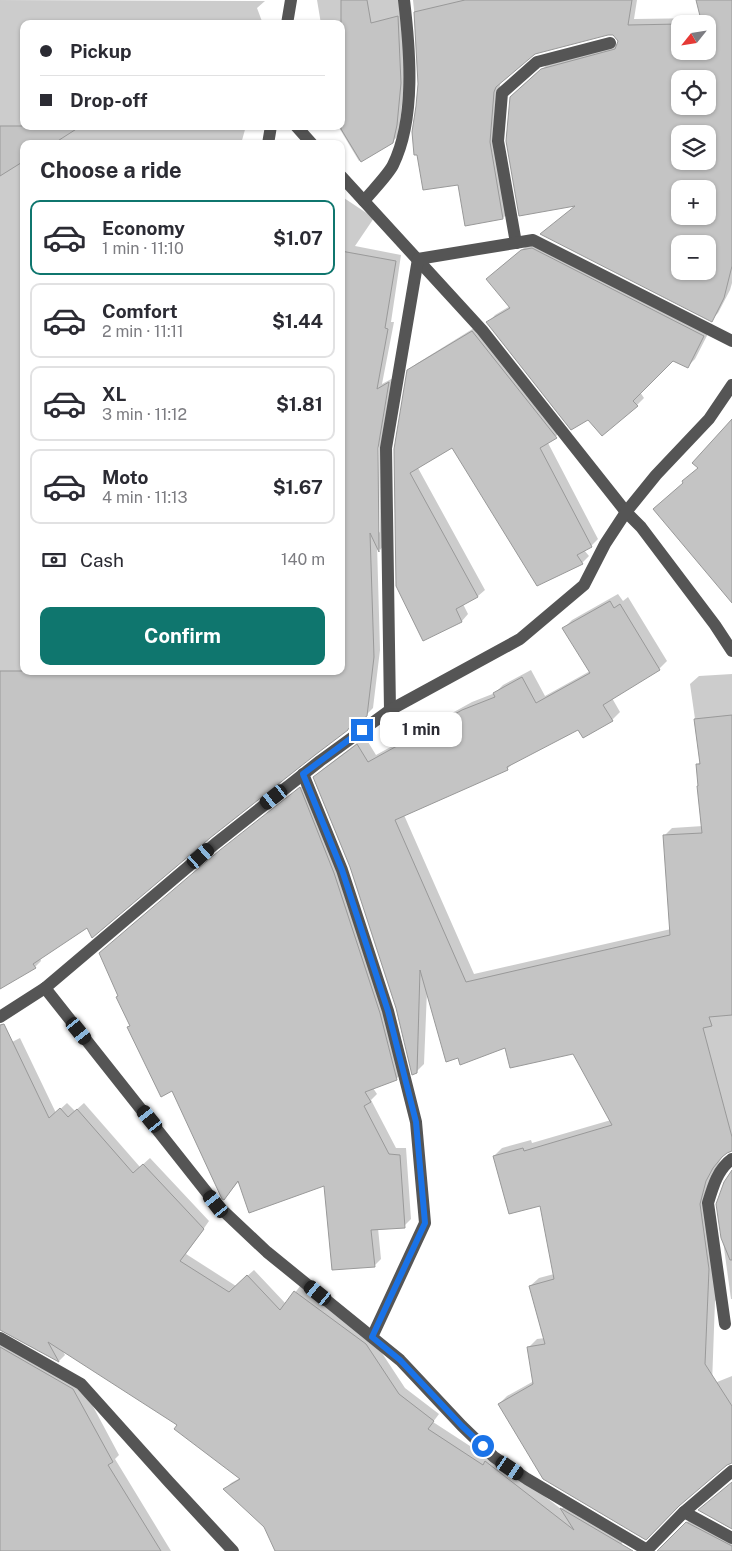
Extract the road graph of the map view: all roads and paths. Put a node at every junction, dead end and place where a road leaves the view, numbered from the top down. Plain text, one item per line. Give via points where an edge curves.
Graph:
1 (291, 0) edge
2 (404, 0) edge
3 (288, 20) edge
4 (610, 44) dead end
5 (300, 130) edge
6 (308, 140) edge
7 (345, 180) edge
8 (364, 201) junction
9 (516, 243) junction
10 (418, 259) junction
11 (732, 341) edge
12 (732, 385) edge
13 (626, 512) junction
14 (732, 651) edge
15 (390, 710) junction
16 (303, 774) junction
17 (45, 988) junction
18 (0, 1017) edge
19 (732, 1159) edge
20 (725, 1324) dead end
21 (372, 1337) junction
22 (0, 1338) edge
23 (732, 1471) edge
24 (684, 1512) junction
25 (732, 1538) edge
26 (647, 1550) edge
27 (233, 1551) edge

1 - 3 street
2 - 8 street via 410,88 405,130 393,166
4 - 9 street via 537,62 502,93 498,141
5 - 6 street
7 - 8 street
8 - 10 street
9 - 10 street
9 - 11 street via 533,240
10 - 13 street via 482,330
10 - 15 street via 386,448
12 - 13 street via 709,419
13 - 14 street via 641,527
13 - 15 street via 584,585 520,639
15 - 16 street
16 - 17 street
16 - 21 street via 342,870 385,1002 416,1122 425,1223
17 - 18 street
17 - 21 street via 216,1204 267,1252
19 - 20 street via 724,1165 708,1203
21 - 26 street via 400,1360 494,1457
22 - 27 street via 81,1384
23 - 24 street
24 - 25 street
24 - 26 street

